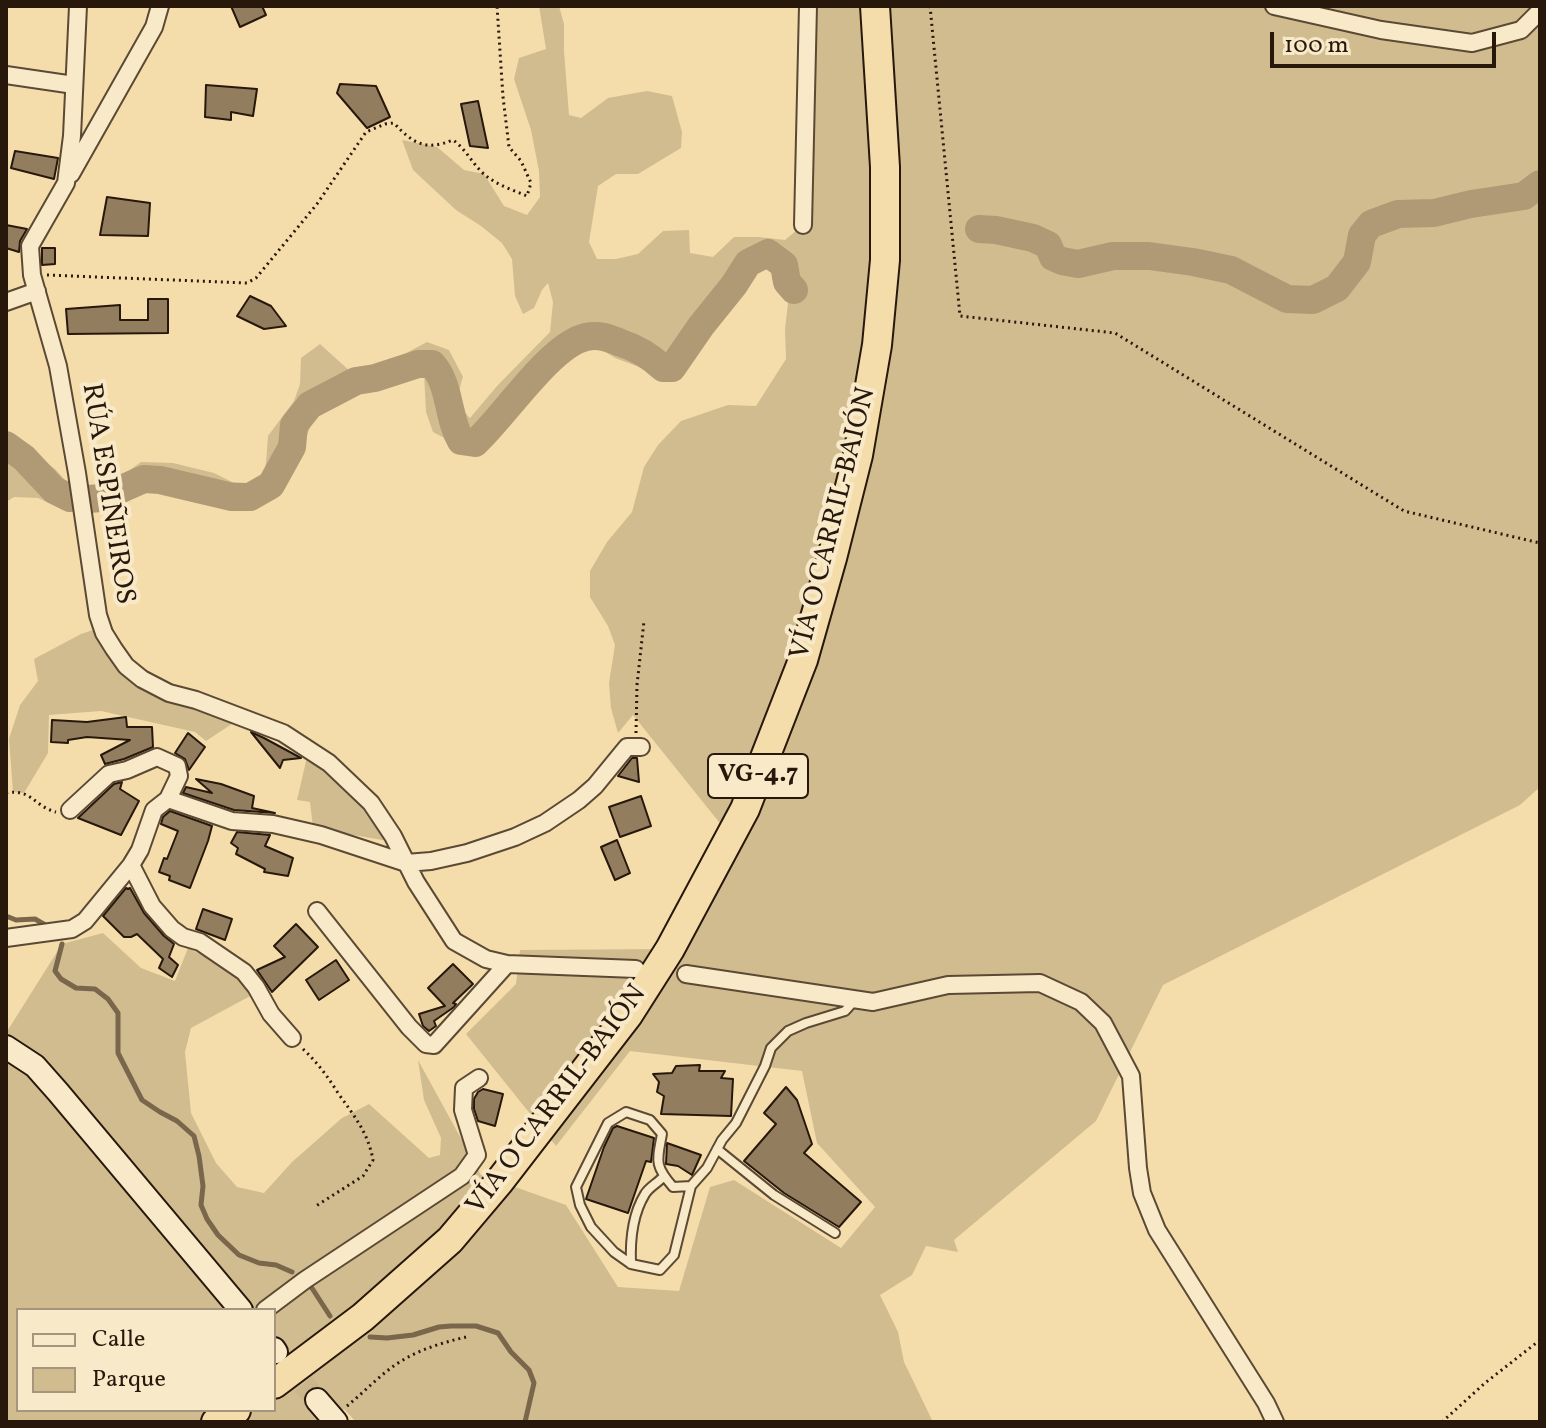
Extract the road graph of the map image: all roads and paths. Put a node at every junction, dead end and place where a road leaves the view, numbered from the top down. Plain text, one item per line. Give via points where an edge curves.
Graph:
1 (78, 6) edge
2 (160, 6) edge
3 (497, 6) edge
4 (808, 6) edge
5 (875, 6) edge
6 (930, 6) edge
7 (1274, 6) edge
8 (1540, 11) edge
9 (6, 75) edge
10 (74, 85) junction
11 (66, 183) junction
12 (803, 225) dead end
13 (35, 283) junction
14 (6, 302) edge
15 (1540, 543) edge
16 (644, 621) dead end
17 (634, 747) joint
18 (6, 793) edge
19 (168, 799) junction
20 (70, 810) joint
21 (406, 863) junction
22 (131, 865) junction
23 (317, 911) dead end
24 (6, 938) edge
25 (507, 964) junction
26 (636, 969) dead end
27 (686, 974) dead end
28 (856, 1000) junction
29 (292, 1038) joint
30 (6, 1047) edge
31 (479, 1078) dead end
32 (717, 1149) junction
33 (664, 1176) junction
34 (691, 1186) junction
35 (316, 1206) dead end
36 (835, 1233) dead end
37 (631, 1264) junction
38 (239, 1308) edge
39 (268, 1308) edge
40 (466, 1337) dead end
41 (1540, 1340) edge
42 (276, 1382) edge
43 (317, 1400) tunnel mouth
44 (340, 1416) edge
45 (1275, 1422) edge
46 (1442, 1422) edge

1 - 10 street, RÚA ESPIÑEIROS
2 - 11 street, RÚA ESPIÑEIROS via 154,27
3 - 13 path via 509,147 531,183 527,196 484,174 453,140 437,147 414,141 394,123 385,124 366,132 299,227 247,283 64,275
4 - 12 street
5 - 42 highway, VÍA O CARRIL-BAIÓN / VG-4.7 via 885,167 885,260 877,345 858,455 803,660 745,809 628,1015 499,1182 450,1240 363,1317
6 - 15 path via 960,316 1115,333 1404,511
7 - 8 street via 1472,43 1521,30
9 - 10 street
10 - 11 street, RÚA ESPIÑEIROS
11 - 13 street, RÚA ESPIÑEIROS via 30,246
13 - 14 street
13 - 21 street, RÚA ESPIÑEIROS via 58,366 98,615 114,649 142,679 283,733 329,763 371,803
16 - 17 path
17 - 21 street via 579,800 545,823 467,853
18 - 20 path via 24,793 49,811
19 - 20 street via 179,776 177,766 157,757 109,774
19 - 21 street via 232,821 321,835
19 - 22 street via 154,810
21 - 25 street, RÚA ESPIÑEIROS via 454,941
22 - 24 street via 85,921 72,929
22 - 29 street via 152,906 172,929 244,972
23 - 25 street via 426,1044 434,1045
25 - 26 street, RÚA ESPIÑEIROS
27 - 28 street
28 - 32 lane via 845,1011 788,1031 771,1048 746,1106
28 - 45 street via 873,1002 948,985 1040,983 1081,1002 1103,1023 1131,1076 1142,1193 1157,1230
29 - 35 path via 353,1112 373,1160 363,1176
30 - 38 street via 35,1066
31 - 39 street via 464,1088 463,1110 477,1155 462,1176
32 - 34 lane
32 - 36 lane via 774,1195
33 - 34 lane via 673,1187
33 - 37 lane via 646,1191 638,1210 630,1236
33 - 37 lane via 657,1162 662,1134 650,1120 626,1112 608,1123 576,1187 591,1227
34 - 37 lane via 674,1255 660,1270
40 - 44 path via 394,1366
41 - 46 path
43 - 44 street

